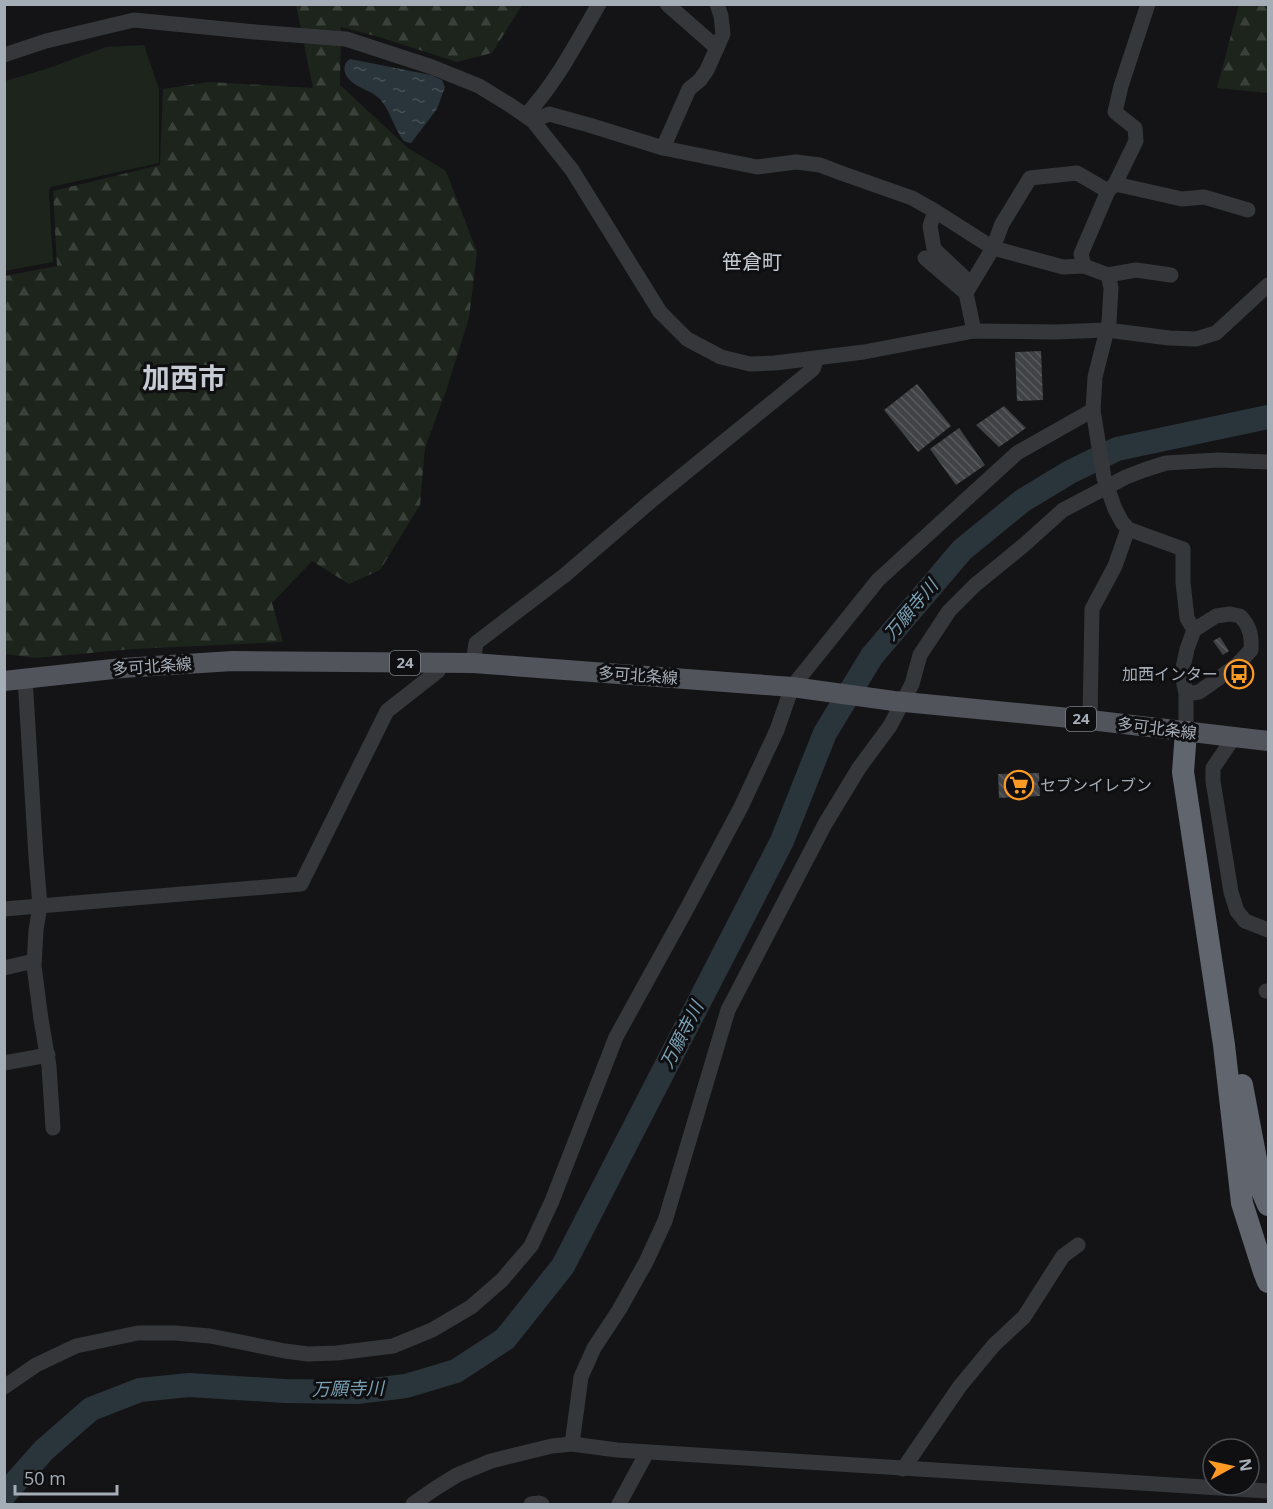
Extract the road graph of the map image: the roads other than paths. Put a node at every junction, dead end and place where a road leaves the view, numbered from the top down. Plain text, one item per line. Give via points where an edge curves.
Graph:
1 (599, 4) edge
2 (667, 4) edge
3 (717, 4) edge
4 (1148, 4) edge
5 (717, 48) junction
6 (4, 56) edge
7 (530, 118) junction
8 (663, 148) junction
9 (1112, 188) junction
10 (1248, 210) dead end
11 (935, 211) junction
12 (993, 248) junction
13 (924, 258) dead end
14 (1084, 266) junction
15 (1108, 275) junction
16 (1171, 275) dead end
17 (1269, 285) edge
18 (968, 289) junction
19 (1107, 330) junction
20 (974, 331) junction
21 (818, 358) junction
22 (1094, 416) junction
23 (1269, 462) edge
24 (1105, 483) junction
25 (1128, 529) junction
26 (1194, 630) junction
27 (441, 663) junction
28 (473, 663) junction
29 (25, 678) junction
30 (4, 681) edge
31 (799, 689) junction
32 (1186, 694) junction
33 (899, 702) junction
34 (1090, 720) junction
35 (1186, 732) junction
36 (1234, 737) junction
37 (1269, 741) edge
38 (40, 906) junction
39 (4, 909) edge
40 (1269, 930) edge
41 (34, 962) junction
42 (4, 968) edge
43 (48, 1054) junction
44 (4, 1063) edge
45 (52, 1128) dead end
46 (1269, 1205) edge
47 (1078, 1245) dead end
48 (1267, 1277) edge
49 (4, 1387) edge
50 (572, 1444) junction
51 (646, 1452) junction
52 (903, 1469) junction
53 (1269, 1491) edge
54 (413, 1504) edge
55 (531, 1504) edge
56 (542, 1504) edge
57 (619, 1504) edge

1 - 7 street
2 - 5 street
3 - 5 street via 723,34
4 - 9 street via 1115,112 1135,128 1136,141
5 - 8 street via 700,80 689,89
6 - 7 street via 46,41 134,20 346,39 479,86
7 - 8 street via 549,114
7 - 21 street via 572,170 660,312 687,339 721,357 750,364
8 - 11 street via 758,167 796,162 820,165 912,198
9 - 10 street via 1182,199 1204,197
9 - 12 street via 1077,173 1030,178 1002,224
9 - 14 street via 1081,254
11 - 12 street
11 - 18 street via 930,226 934,249
12 - 14 street via 1063,267
12 - 18 street
13 - 18 street
14 - 15 street
15 - 16 street via 1136,270
15 - 19 street via 1111,288
17 - 19 street via 1216,333 1196,339
18 - 20 street
19 - 20 street
19 - 22 street via 1095,377
20 - 21 street
21 - 28 street via 813,369 565,575 476,643
22 - 24 street
22 - 31 street via 1017,453 878,580
23 - 24 street via 1166,463
24 - 25 street
24 - 33 street via 1062,510 950,611 920,655 912,684
25 - 26 street via 1183,549 1187,618
25 - 34 street via 1115,566 1092,609
26 - 32 street via 1182,674
26 - 32 street via 1216,616 1240,616 1249,628 1251,650 1236,666 1199,692
27 - 28 main road, 多可北条線 / 24
27 - 29 main road, 多可北条線 / 24 via 233,661
27 - 38 street via 438,671 387,711 302,884
28 - 31 main road, 多可北条線 / 24
29 - 30 main road, 多可北条線 / 24
29 - 38 street
31 - 33 main road, 多可北条線 / 24
31 - 49 street via 741,807 616,1037 531,1246 502,1280 471,1307 432,1330 393,1346 308,1354 210,1336 138,1333 76,1346 36,1365
32 - 35 street
33 - 34 main road, 多可北条線 / 24
33 - 50 street via 890,726 825,824 728,1010 665,1221 581,1377
34 - 35 main road, 多可北条線 / 24
35 - 36 main road, 多可北条線 / 24
35 - 46 highway via 1198,768 1234,1043 1262,1191
35 - 48 highway via 1183,772 1224,1045 1242,1203
36 - 37 main road, 多可北条線 / 24
36 - 40 street via 1214,768 1213,781 1231,892 1245,921
38 - 39 street
38 - 41 street
41 - 42 street
41 - 43 street
43 - 44 street
43 - 45 street
47 - 52 street via 1063,1256 1024,1317 960,1386
50 - 51 street
50 - 54 street via 491,1461 457,1475
51 - 52 street
51 - 57 street
52 - 53 street
55 - 56 street

